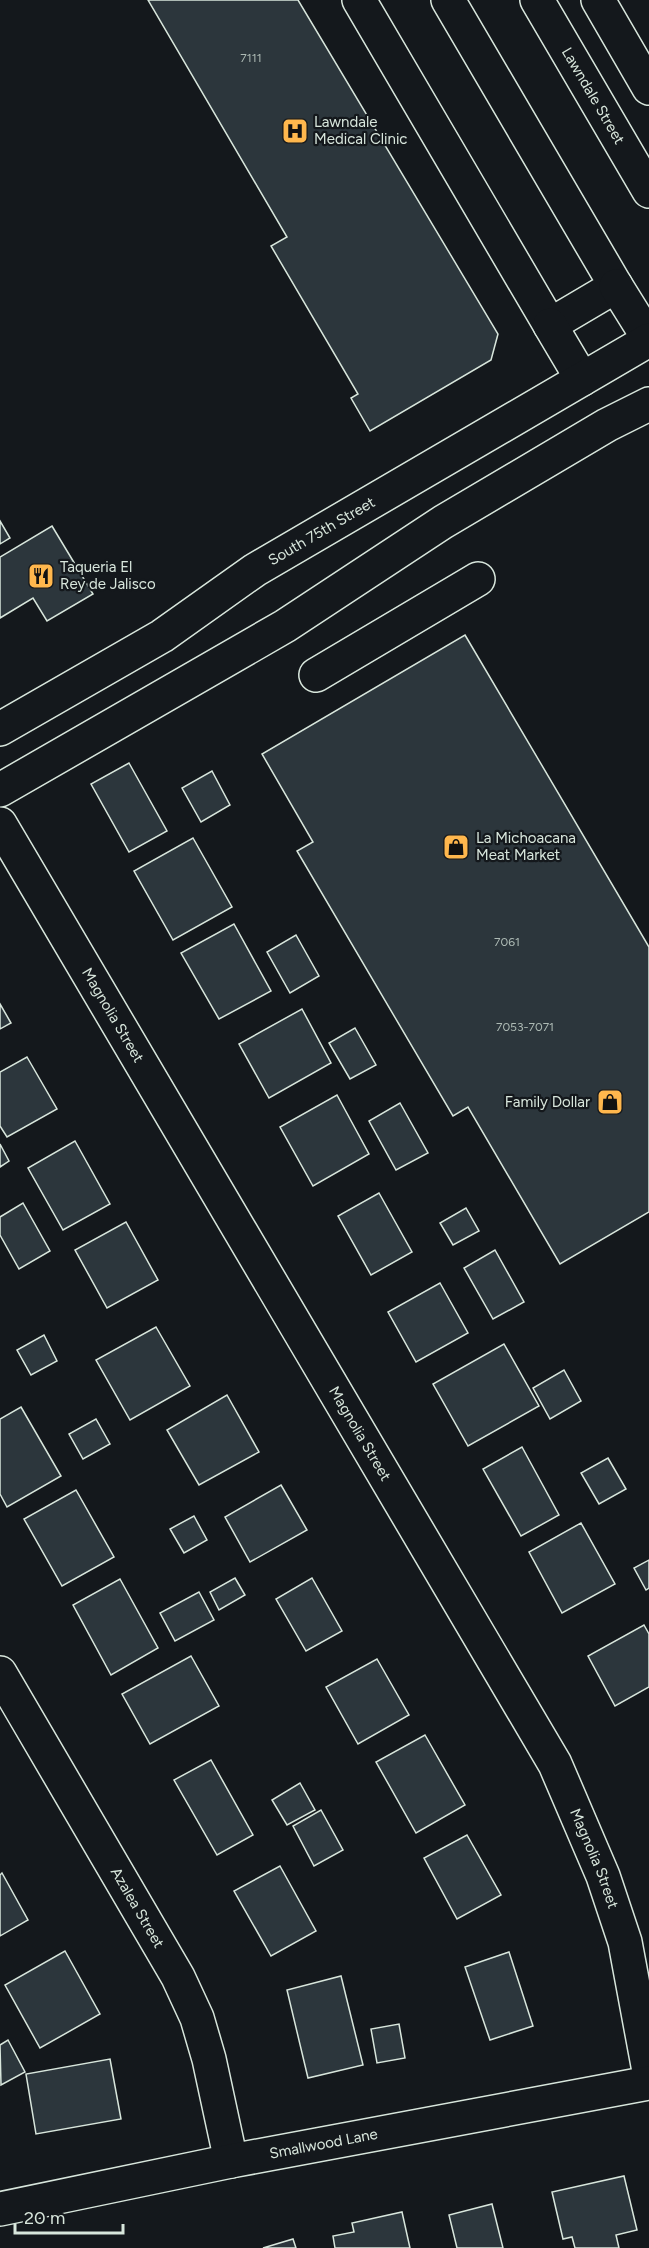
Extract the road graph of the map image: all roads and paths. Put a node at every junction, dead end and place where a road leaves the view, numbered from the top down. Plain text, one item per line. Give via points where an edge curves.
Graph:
1 (359, 0) edge
2 (448, 0) edge
3 (537, 0) edge
4 (598, 0) edge
5 (649, 88) edge
6 (649, 191) edge
7 (616, 286) junction
8 (550, 325) junction
9 (649, 340) edge
10 (582, 379) junction
11 (649, 404) edge
12 (478, 579) dead end
13 (316, 675) dead end
14 (0, 729) edge
15 (0, 790) edge
16 (0, 824) edge
17 (0, 1673) edge
18 (649, 2072) edge
19 (649, 2083) edge
20 (231, 2161) junction
21 (0, 2209) edge

1 - 8 street
2 - 7 street
3 - 6 street, Lawndale Street
4 - 5 street
7 - 8 street
7 - 9 street
8 - 10 street
9 - 10 street, South 75th Street
10 - 14 street, South 75th Street via 255,570 162,636
11 - 15 street via 443,522 285,626
12 - 13 street
16 - 18 street, Magnolia Street via 555,1764 603,1876 625,1942
17 - 20 street, Azalea Street via 178,1977 209,2059
19 - 20 street, Smallwood Lane
20 - 21 street, Smallwood Lane

